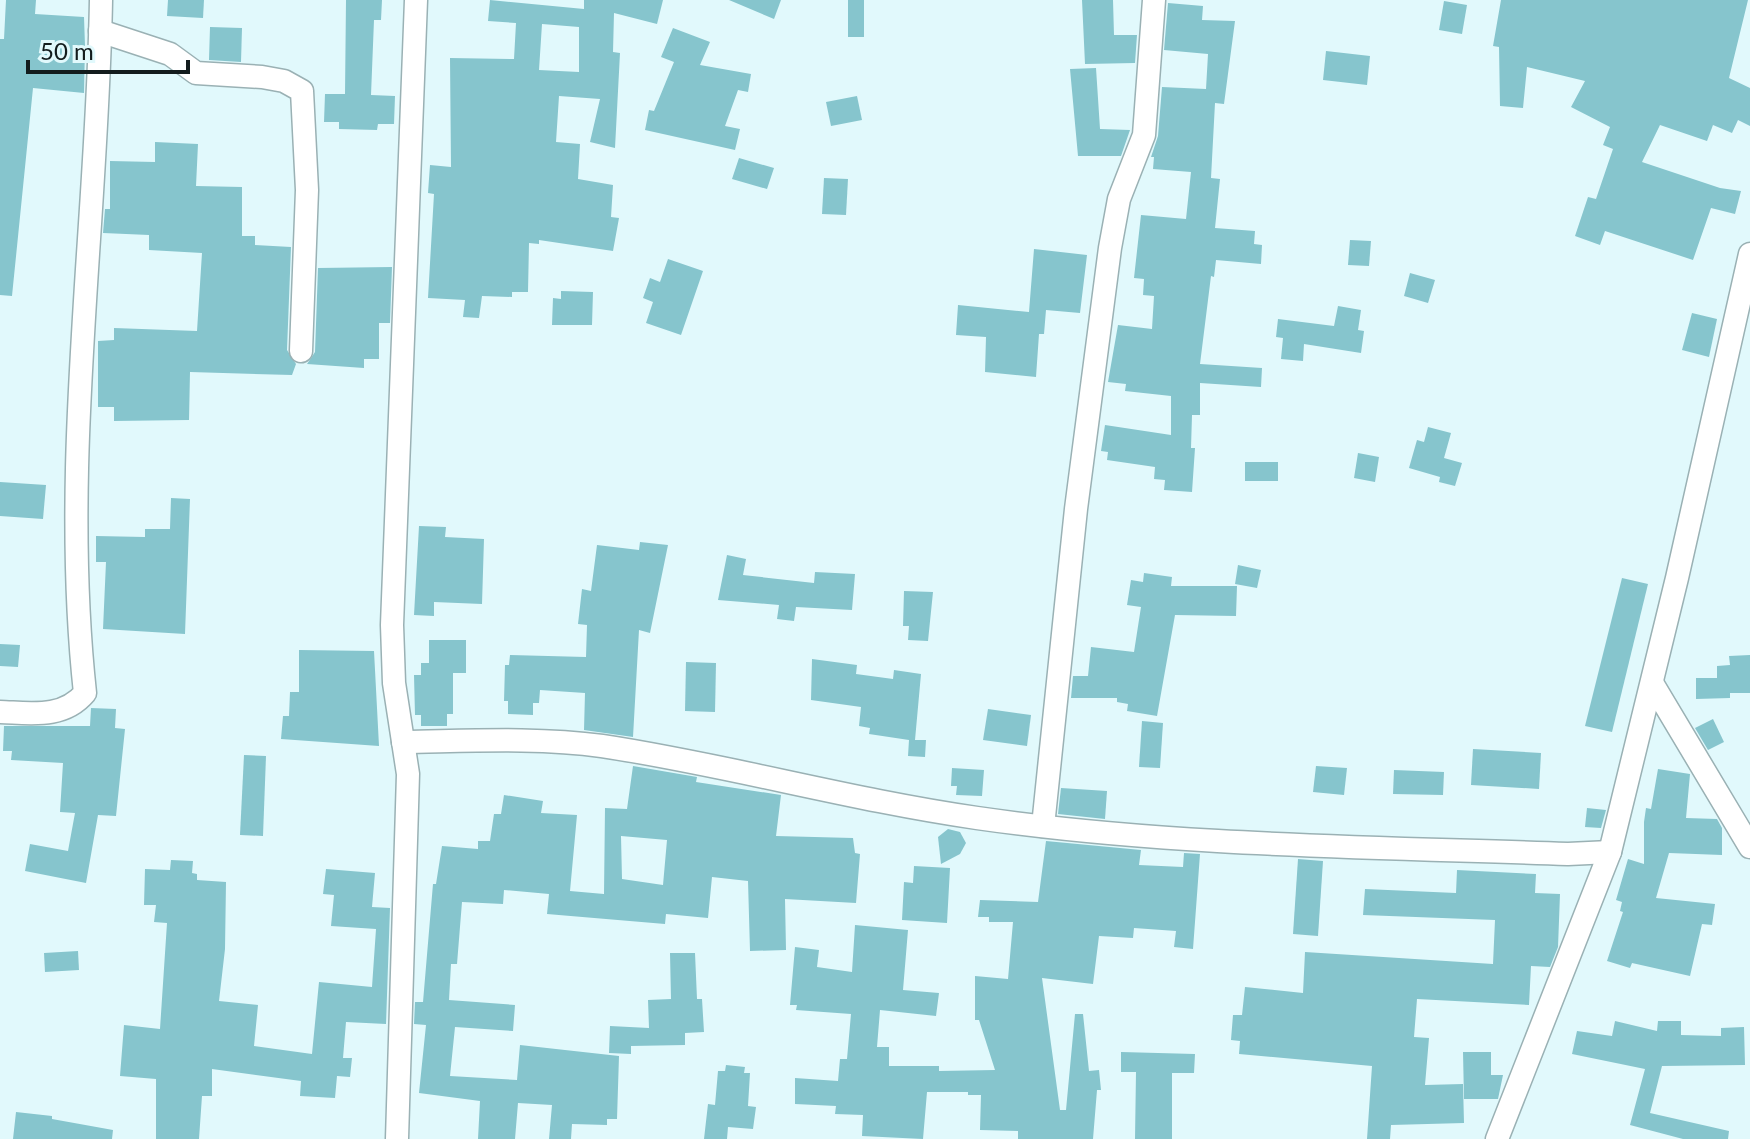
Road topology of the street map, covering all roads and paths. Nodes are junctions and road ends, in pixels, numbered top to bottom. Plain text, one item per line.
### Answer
1 (101, 0) edge
2 (416, 0) edge
3 (1154, 0) edge
4 (100, 31) junction
5 (1750, 254) edge
6 (301, 351) dead end
7 (1652, 683) junction
8 (0, 712) edge
9 (403, 742) junction
10 (1043, 826) junction
11 (1750, 847) edge
12 (1610, 852) junction
13 (397, 1139) edge
14 (1497, 1139) edge

1 - 4 street
2 - 9 street
3 - 10 street
4 - 6 street
4 - 8 street
5 - 7 street
7 - 11 street
7 - 12 street
9 - 10 street
9 - 13 street
10 - 12 street
12 - 14 street

